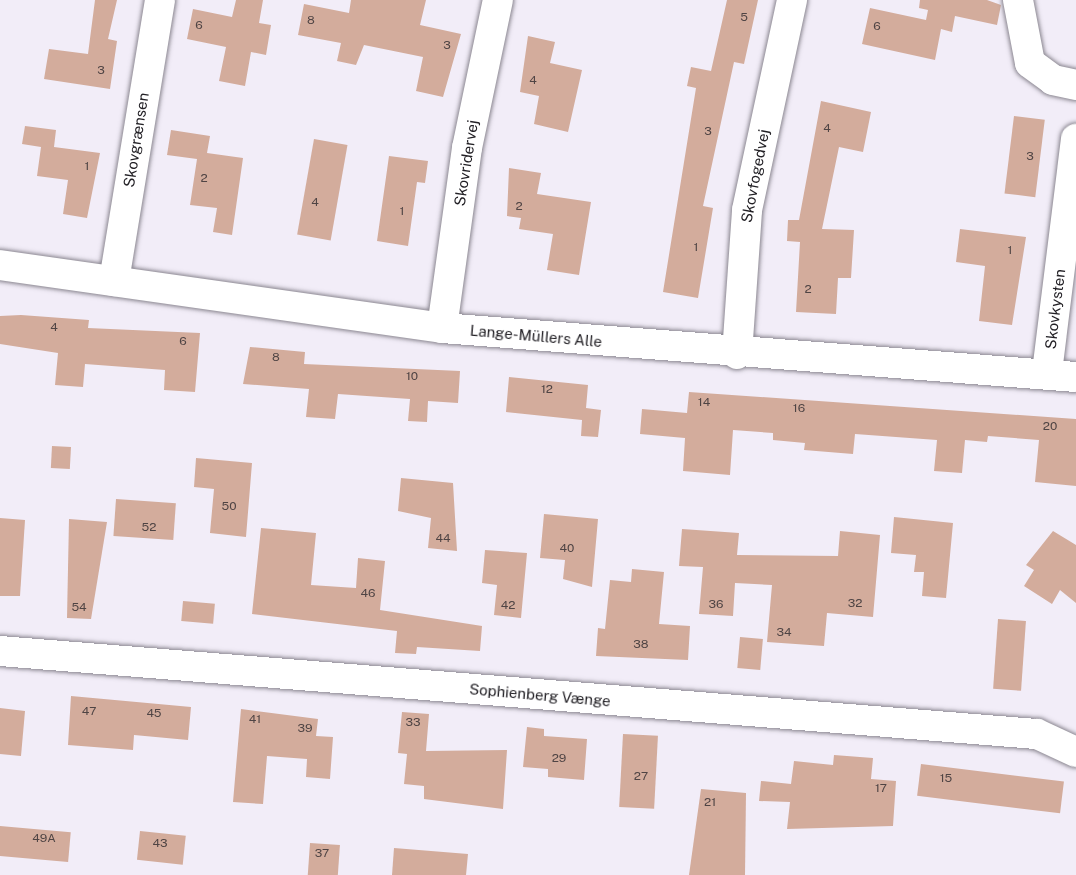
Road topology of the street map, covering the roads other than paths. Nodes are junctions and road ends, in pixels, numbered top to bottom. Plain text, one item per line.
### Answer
1 (160, 0) edge
2 (498, 0) edge
3 (792, 0) edge
4 (1018, 0) edge
5 (1076, 85) edge
6 (1076, 139) edge
7 (0, 265) edge
8 (114, 281) junction
9 (442, 328) junction
10 (737, 354) junction
11 (1047, 372) junction
12 (1076, 377) edge
13 (0, 651) edge
14 (1076, 752) edge

1 - 8 street, Skovgrænsen
2 - 9 street, Skovridervej
3 - 10 street, Skovfogedvej
4 - 5 street
6 - 11 street, Skovkysten
7 - 8 street, Lange-Müllers Alle
8 - 9 street, Lange-Müllers Alle
9 - 10 street, Lange-Müllers Alle
10 - 11 street, Lange-Müllers Alle
11 - 12 street, Lange-Müllers Alle
13 - 14 street, Sophienberg Vænge

